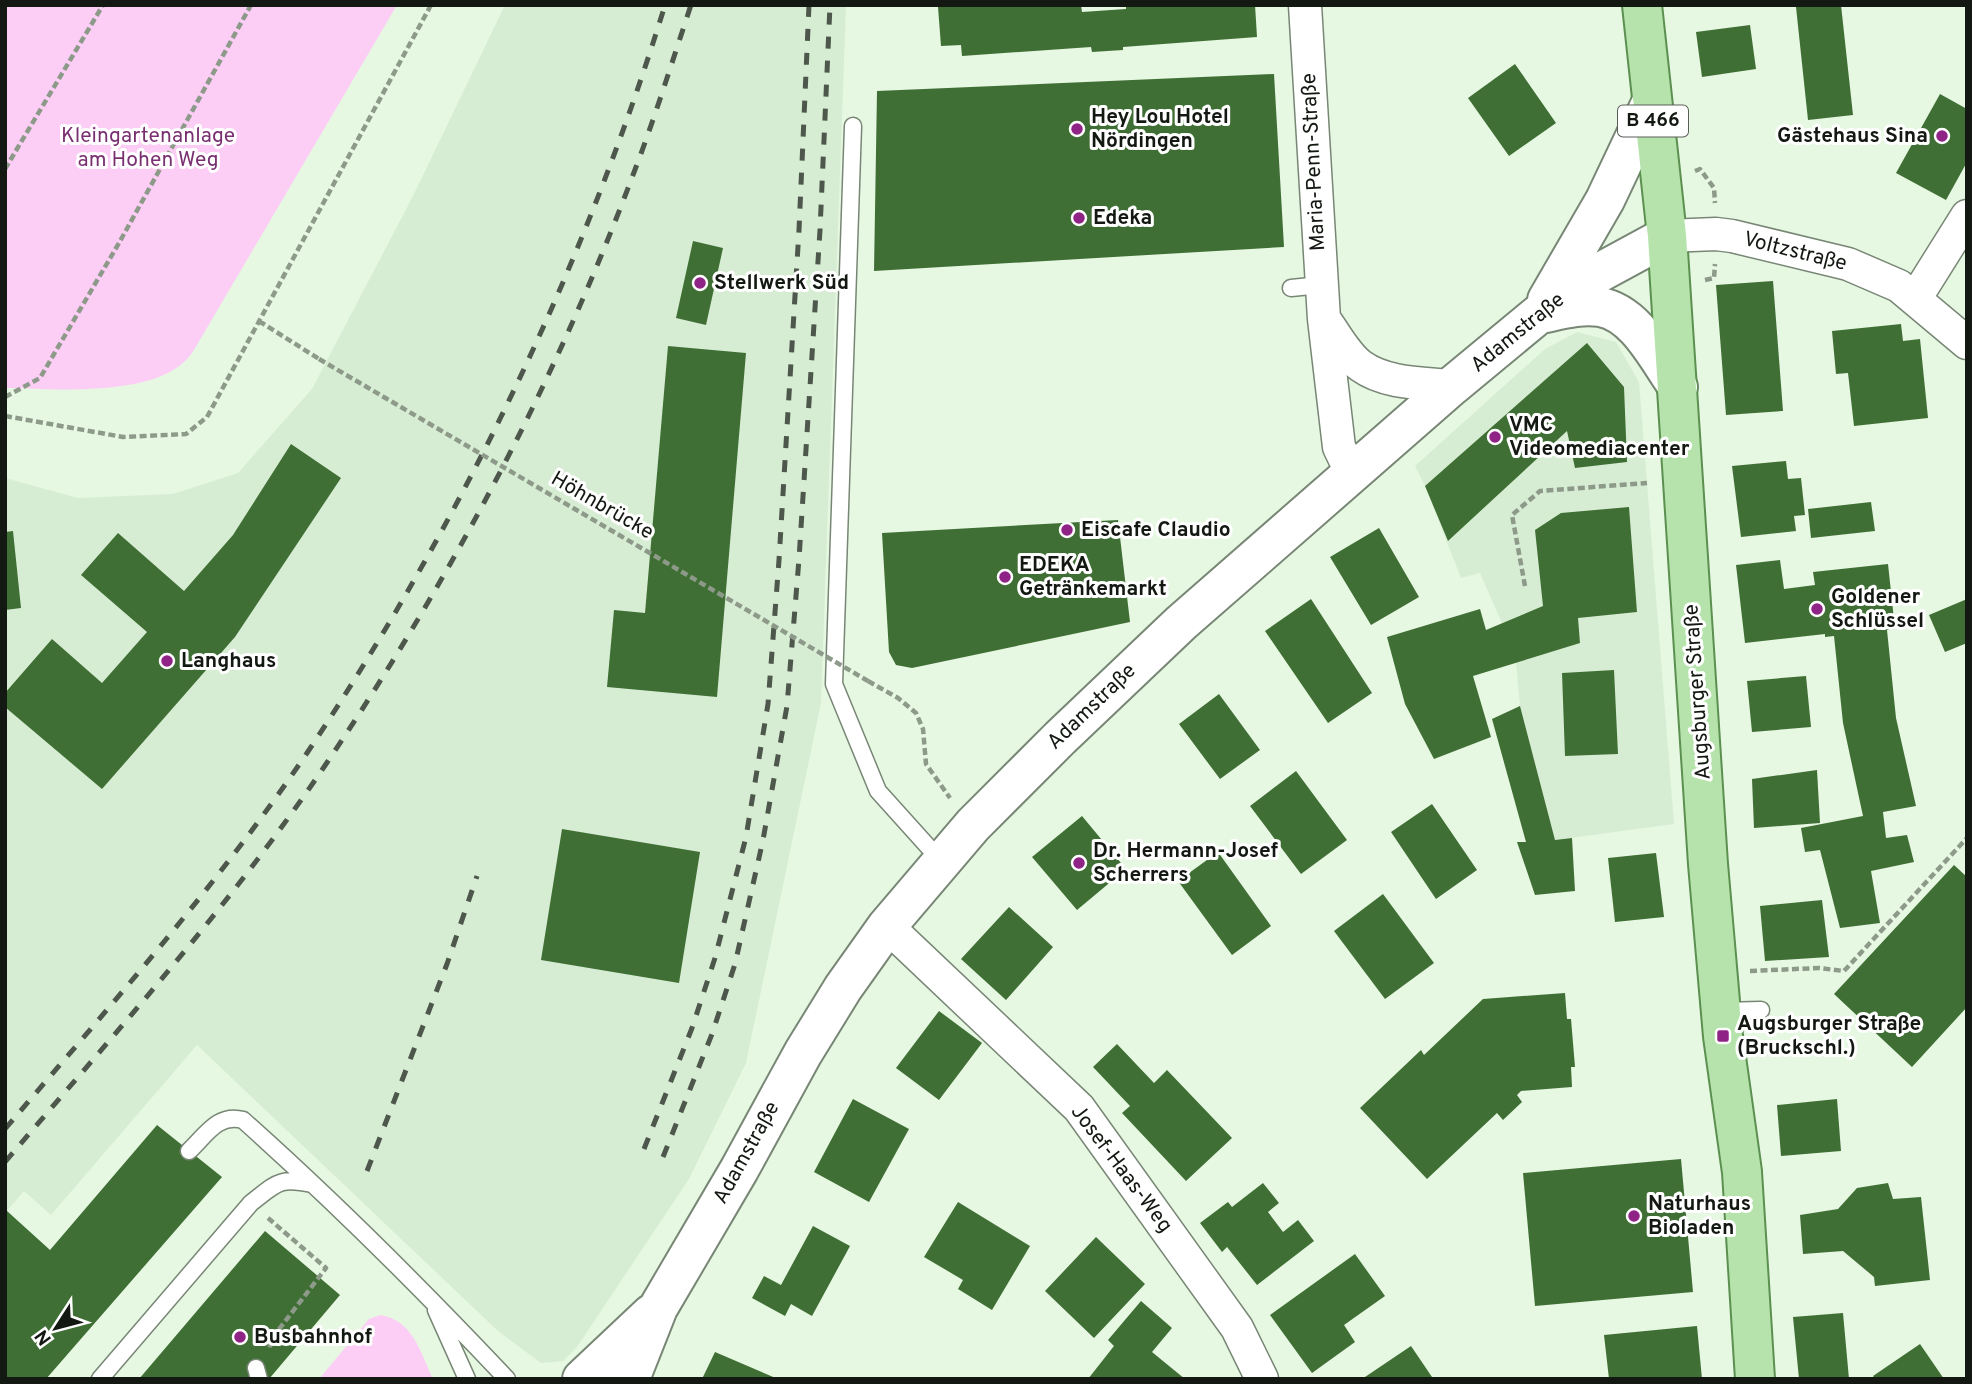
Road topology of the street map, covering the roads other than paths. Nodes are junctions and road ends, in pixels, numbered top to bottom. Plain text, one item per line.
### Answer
1 (1305, 5) edge
2 (1642, 5) edge
3 (1651, 103) junction
4 (853, 127) dead end
5 (1967, 216) edge
6 (1667, 236) junction
7 (1915, 299) junction
8 (1539, 314) junction
9 (1324, 319) junction
10 (1967, 343) edge
11 (1452, 386) junction
12 (1678, 387) junction
13 (1352, 474) junction
14 (941, 861) junction
15 (887, 926) junction
16 (1761, 1010) dead end
17 (1721, 1011) junction
18 (189, 1151) dead end
19 (315, 1184) junction
20 (431, 1298) junction
21 (658, 1308) junction
22 (114, 1372) edge
23 (100, 1379) edge
24 (467, 1379) edge
25 (507, 1379) edge
26 (582, 1379) edge
27 (630, 1379) edge
28 (1262, 1379) edge
29 (1755, 1379) edge

1 - 9 street, Maria-Penn-Straße
2 - 3 main road, Augsburger Straße / B 466
3 - 6 main road, Augsburger Straße / B 466
3 - 8 main road, B 466
4 - 14 lane
5 - 7 street
6 - 7 street, Voltzstraße
6 - 8 main road, Adamstraße / B 466
6 - 12 main road, Augsburger Straße
7 - 10 street, Voltzstraße
8 - 11 main road, Adamstraße / B 466
8 - 12 main road, B 466
9 - 11 street
9 - 13 street, Maria-Penn-Straße
11 - 13 main road, Adamstraße / B 466
12 - 17 main road, Augsburger Straße
13 - 14 main road, Adamstraße / B 466
14 - 15 main road, Adamstraße / B 466
15 - 21 main road, Adamstraße / B 466
15 - 28 street, Josef-Haas-Weg
16 - 17 lane
17 - 29 main road, Augsburger Straße
18 - 19 lane
19 - 20 lane
19 - 22 lane
20 - 24 lane
20 - 25 lane
21 - 26 main road, Adamstraße
21 - 27 main road, Adamstraße / B 466
22 - 23 lane

